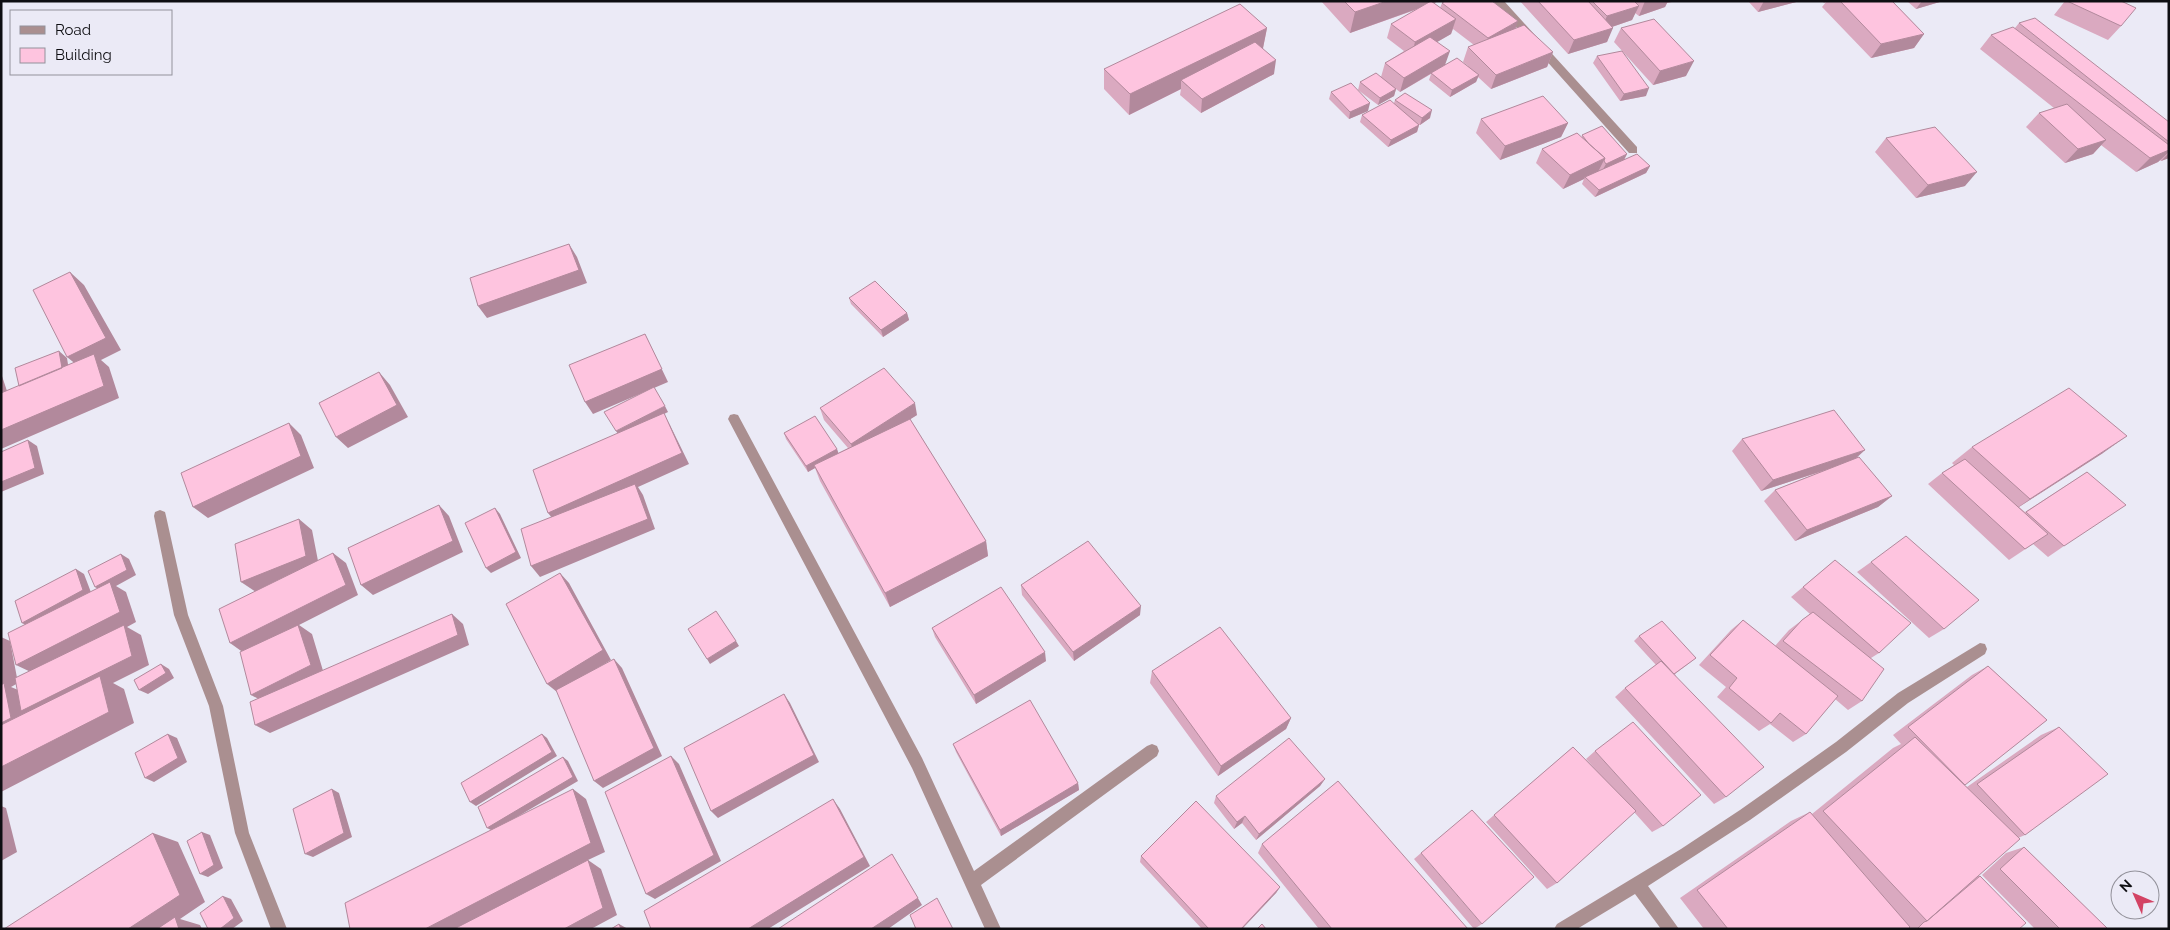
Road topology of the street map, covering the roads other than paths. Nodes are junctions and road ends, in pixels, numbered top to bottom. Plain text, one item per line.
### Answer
1 (1498, 1) edge
2 (1633, 150) dead end
3 (734, 419) dead end
4 (160, 516) dead end
5 (1980, 649) dead end
6 (1152, 751) dead end
7 (972, 882) junction
8 (1636, 883) junction
9 (279, 929) edge
10 (993, 929) edge
11 (1562, 929) edge
12 (1671, 929) edge

1 - 2 street
3 - 7 street
4 - 9 street
5 - 8 street
6 - 7 street
7 - 10 street
8 - 11 street
8 - 12 street

